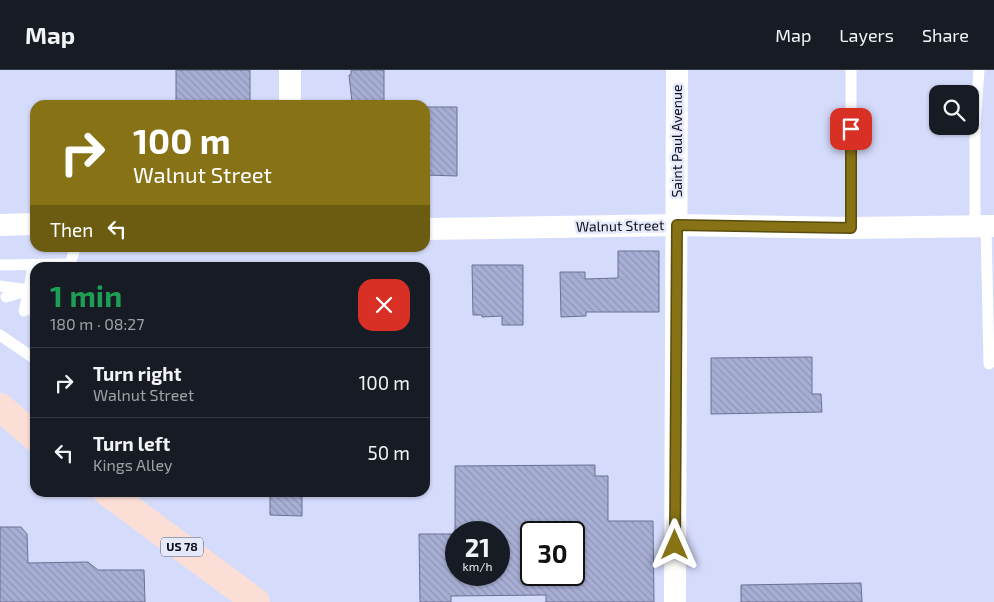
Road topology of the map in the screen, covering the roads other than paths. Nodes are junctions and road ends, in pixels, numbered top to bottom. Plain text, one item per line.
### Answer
1 (290, 70) edge
2 (677, 70) edge
3 (851, 70) edge
4 (979, 70) edge
5 (290, 100) edge
6 (30, 224) edge
7 (0, 225) edge
8 (677, 225) junction
9 (985, 226) edge
10 (851, 228) junction
11 (430, 229) edge
12 (0, 265) edge
13 (30, 265) edge
14 (30, 284) edge
15 (29, 290) junction
16 (3, 292) edge
17 (30, 294) edge
18 (24, 311) dead end
19 (5, 334) edge
20 (30, 354) edge
21 (989, 364) dead end
22 (0, 407) edge
23 (30, 433) edge
24 (114, 497) edge
25 (256, 602) edge
26 (675, 602) edge

1 - 5 street
2 - 8 street, Saint Paul Avenue
3 - 10 lane
4 - 9 lane
6 - 7 street
8 - 10 street, Walnut Street
8 - 11 street, Walnut Street
8 - 26 street, Saint Paul Avenue
9 - 10 street, Walnut Street
9 - 21 lane
12 - 13 lane
14 - 15 lane
15 - 16 lane
15 - 17 lane
15 - 18 lane
19 - 20 lane
22 - 23 main road
24 - 25 main road, US 78

